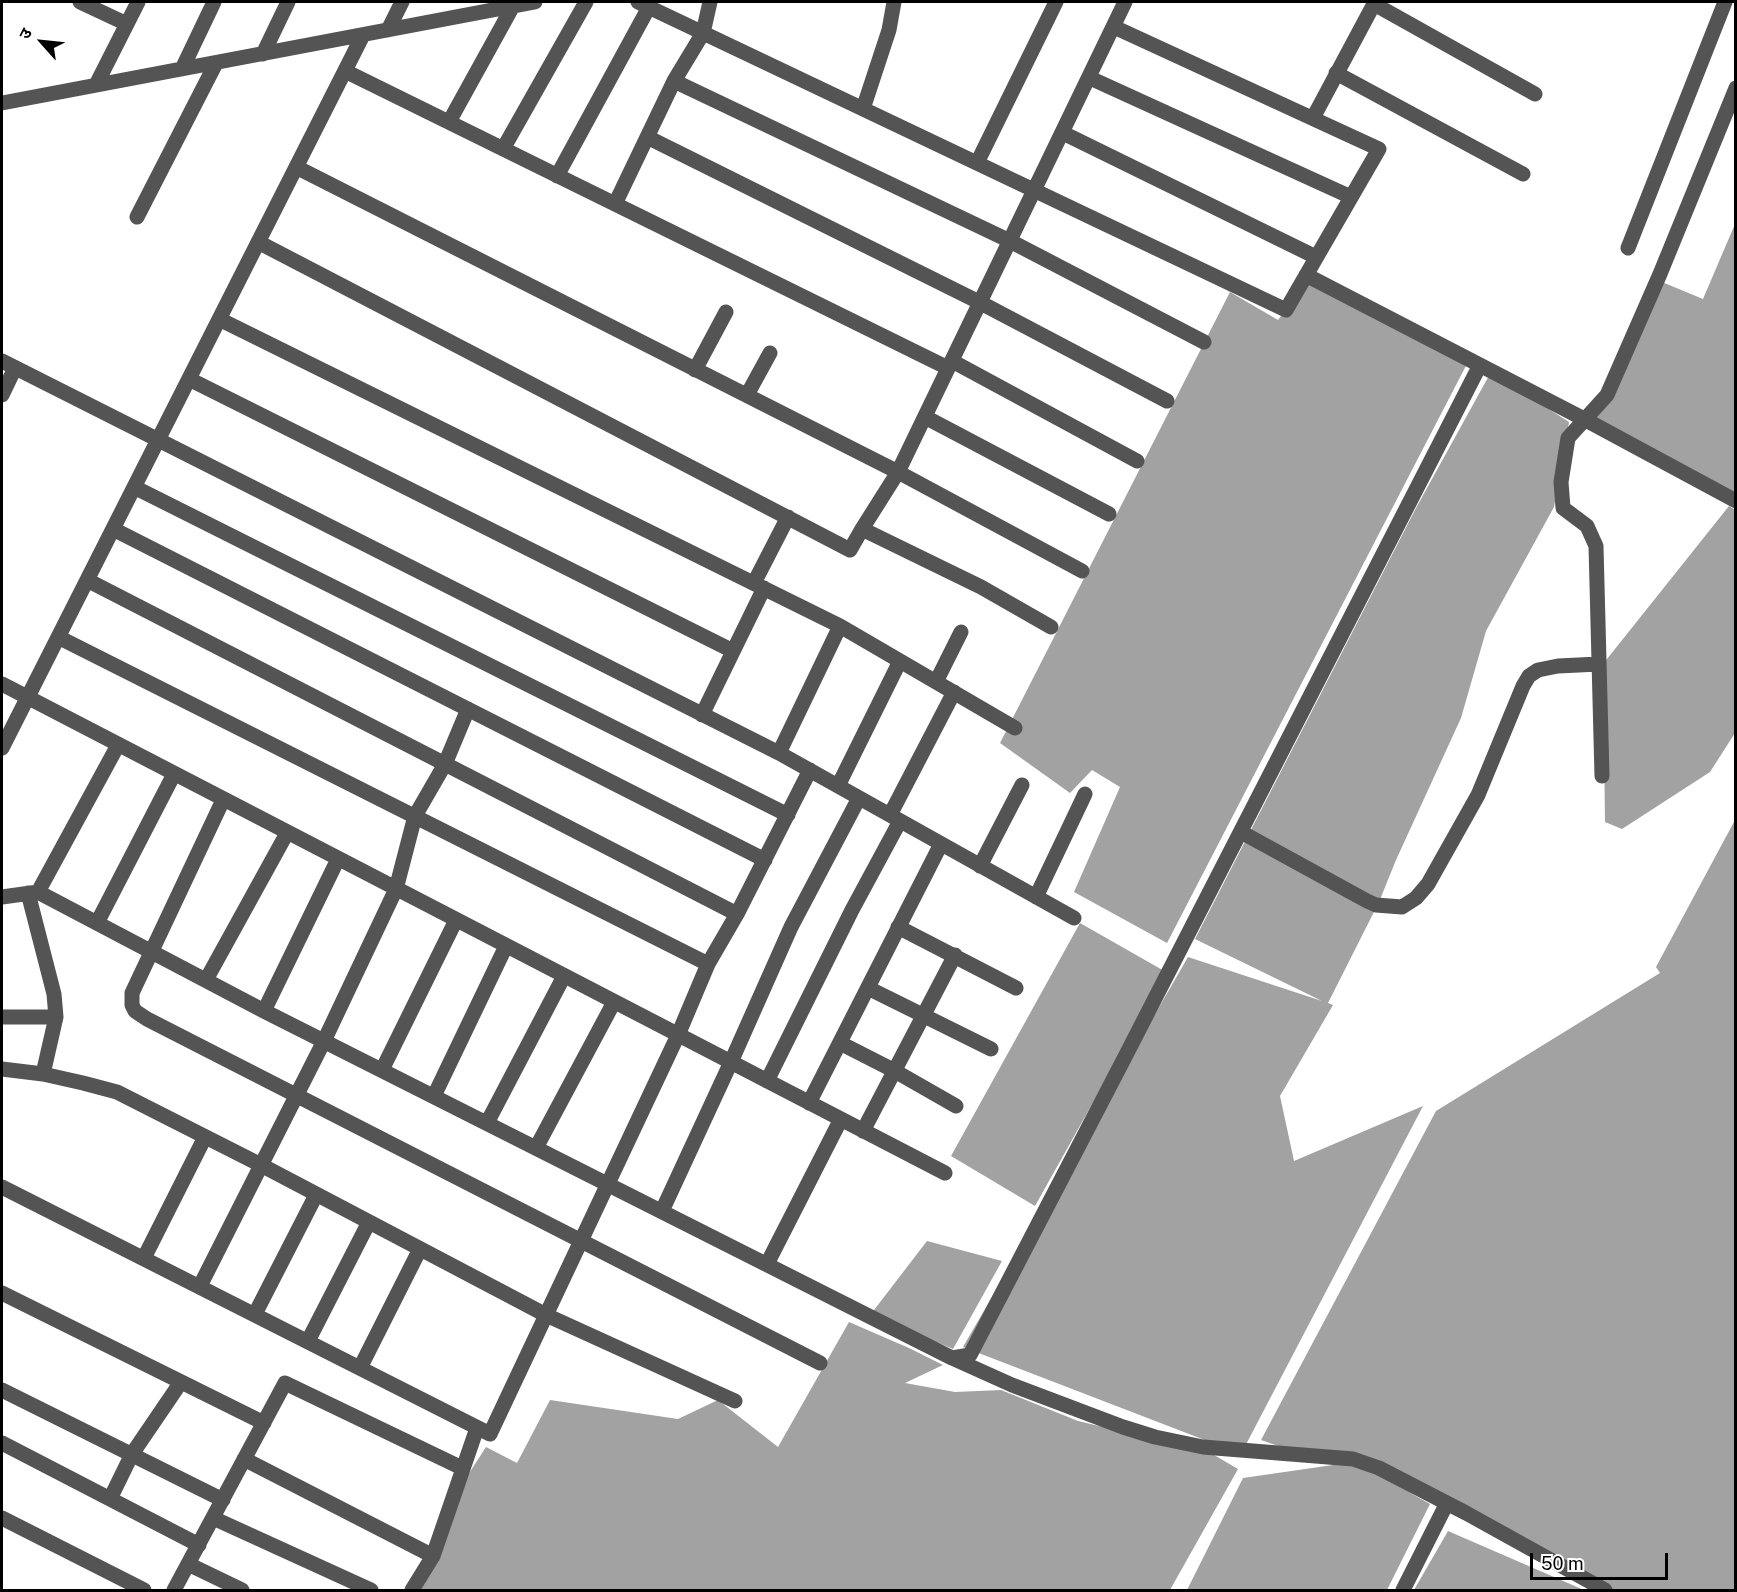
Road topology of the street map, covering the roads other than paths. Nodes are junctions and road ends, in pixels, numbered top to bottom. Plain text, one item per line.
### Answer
1 (80, 2) edge
2 (138, 2) edge
3 (214, 2) edge
4 (288, 2) edge
5 (402, 2) edge
6 (535, 2) edge
7 (586, 2) edge
8 (710, 2) edge
9 (894, 2) edge
10 (1056, 2) edge
11 (1125, 2) edge
12 (1725, 2) edge
13 (1374, 3) edge
14 (643, 4) edge
15 (513, 6) junction
16 (127, 24) junction
17 (1114, 27) junction
18 (388, 30) junction
19 (703, 33) junction
20 (363, 35) junction
21 (263, 54) junction
22 (216, 63) junction
23 (182, 69) junction
24 (345, 71) junction
25 (1336, 73) junction
26 (1090, 78) junction
27 (674, 81) junction
28 (96, 86) junction
29 (1736, 88) edge
30 (1535, 94) dead end
31 (2, 104) edge
32 (863, 109) junction
33 (1313, 118) junction
34 (449, 122) junction
35 (1063, 133) junction
36 (647, 137) junction
37 (503, 149) junction
38 (977, 163) junction
39 (296, 167) junction
40 (1523, 174) dead end
41 (557, 176) junction
42 (1035, 190) junction
43 (1351, 197) junction
44 (615, 204) junction
45 (136, 217) dead end
46 (1010, 241) junction
47 (258, 242) junction
48 (1628, 248) dead end
49 (1316, 257) junction
50 (1306, 275) junction
51 (981, 303) junction
52 (726, 312) dead end
53 (219, 319) junction
54 (1204, 342) dead end
55 (770, 353) dead end
56 (8, 364) edge
57 (950, 364) junction
58 (1480, 364) junction
59 (695, 370) junction
60 (189, 379) junction
61 (2, 394) edge
62 (747, 395) junction
63 (1167, 401) dead end
64 (925, 417) junction
65 (1584, 419) junction
66 (158, 439) junction
67 (1137, 461) dead end
68 (898, 472) junction
69 (134, 486) junction
70 (1736, 501) edge
71 (1109, 514) dead end
72 (788, 517) junction
73 (113, 529) junction
74 (862, 529) junction
75 (1082, 571) dead end
76 (87, 580) junction
77 (759, 586) junction
78 (840, 626) junction
79 (1051, 627) dead end
80 (961, 632) dead end
81 (58, 637) junction
82 (733, 651) junction
83 (900, 661) junction
84 (1599, 664) junction
85 (936, 682) junction
86 (2, 684) edge
87 (954, 692) junction
88 (27, 698) junction
89 (468, 709) junction
90 (702, 715) junction
91 (1015, 728) dead end
92 (118, 745) junction
93 (2, 748) edge
94 (779, 753) junction
95 (445, 764) junction
96 (810, 770) junction
97 (174, 774) junction
98 (1602, 776) dead end
99 (1022, 785) dead end
100 (838, 786) junction
101 (1085, 794) dead end
102 (859, 798) junction
103 (223, 800) junction
104 (788, 815) junction
105 (415, 816) junction
106 (895, 818) junction
107 (1241, 832) junction
108 (287, 833) junction
109 (941, 844) junction
110 (338, 860) junction
111 (765, 860) junction
112 (980, 866) junction
113 (396, 889) junction
114 (33, 892) junction
115 (2, 897) edge
116 (1036, 897) junction
117 (737, 914) junction
118 (1074, 918) dead end
119 (456, 920) junction
120 (97, 923) junction
121 (898, 927) junction
122 (506, 946) junction
123 (151, 951) junction
124 (955, 955) junction
125 (708, 964) junction
126 (564, 976) junction
127 (206, 980) junction
128 (868, 988) junction
129 (1016, 988) dead end
130 (614, 1002) junction
131 (264, 1011) junction
132 (923, 1015) junction
133 (2, 1017) edge
134 (56, 1017) junction
135 (678, 1035) junction
136 (324, 1041) junction
137 (840, 1043) junction
138 (991, 1049) dead end
139 (731, 1062) junction
140 (2, 1069) edge
141 (382, 1070) junction
142 (893, 1070) junction
143 (43, 1074) junction
144 (768, 1081) junction
145 (297, 1094) junction
146 (434, 1096) junction
147 (809, 1103) junction
148 (956, 1107) dead end
149 (841, 1119) junction
150 (487, 1123) junction
151 (863, 1131) junction
152 (205, 1137) junction
153 (536, 1148) junction
154 (261, 1165) junction
155 (945, 1173) dead end
156 (608, 1184) junction
157 (2, 1187) edge
158 (316, 1195) junction
159 (662, 1211) junction
160 (369, 1222) junction
161 (581, 1241) junction
162 (420, 1249) junction
163 (144, 1258) junction
164 (767, 1264) junction
165 (200, 1286) junction
166 (2, 1293) edge
167 (255, 1314) junction
168 (546, 1315) junction
169 (308, 1341) junction
170 (952, 1358) junction
171 (820, 1363) dead end
172 (360, 1368) junction
173 (181, 1382) junction
174 (2, 1390) edge
175 (735, 1401) dead end
176 (264, 1423) junction
177 (477, 1428) junction
178 (2, 1443) edge
179 (132, 1455) junction
180 (244, 1459) junction
181 (462, 1468) junction
182 (110, 1499) junction
183 (223, 1500) junction
184 (1447, 1503) junction
185 (2, 1518) edge
186 (213, 1518) junction
187 (199, 1545) junction
188 (433, 1556) junction
189 (188, 1564) junction
190 (144, 1590) edge
191 (174, 1590) edge
192 (242, 1590) edge
193 (371, 1590) edge
194 (412, 1590) edge
195 (1403, 1590) edge
196 (1605, 1590) edge

1 - 16 street
2 - 16 street
3 - 23 street
4 - 21 street
5 - 18 street
6 - 15 street
7 - 37 street
8 - 19 street
9 - 32 street
10 - 38 street
11 - 17 street
12 - 48 street
13 - 25 street
13 - 30 street
14 - 19 street
14 - 41 street
15 - 18 street
15 - 34 street
16 - 28 street
17 - 26 street
17 - 33 street
18 - 20 street
19 - 27 street
19 - 32 street
20 - 21 street
20 - 24 street
21 - 22 street
22 - 23 street
22 - 45 street
23 - 28 street
24 - 34 street
24 - 39 street
25 - 33 street
25 - 40 street
26 - 35 street
26 - 43 street
27 - 36 street
27 - 46 street
28 - 31 street
29 - 65 street
32 - 38 street
33 - 43 street
34 - 37 street
35 - 42 street
35 - 49 street
36 - 44 street
36 - 51 street
37 - 41 street
38 - 42 street
39 - 47 street
39 - 59 street
41 - 44 street
42 - 46 street
42 - 50 street
43 - 49 street
44 - 57 street
46 - 51 street
46 - 54 street
47 - 53 street
47 - 72 street
49 - 50 street
50 - 58 street
51 - 57 street
51 - 63 street
52 - 59 street
53 - 60 street
53 - 77 street
55 - 62 street
56 - 61 street
56 - 66 street
57 - 64 street
57 - 67 street
58 - 65 street
58 - 107 street
59 - 62 street
60 - 66 street
60 - 82 street
62 - 68 street
64 - 68 street
64 - 71 street
65 - 70 street
65 - 84 street
66 - 69 street
66 - 90 street
68 - 74 street
68 - 75 street
69 - 73 street
69 - 104 street
72 - 74 street
72 - 77 street
73 - 76 street
73 - 89 street
74 - 79 street
76 - 81 street
76 - 95 street
77 - 78 street
77 - 82 street
78 - 83 street
78 - 94 street
80 - 85 street
81 - 88 street
81 - 105 street
82 - 90 street
83 - 85 street
83 - 100 street
84 - 98 street
84 - 107 street
85 - 87 street
86 - 88 street
87 - 91 street
87 - 106 street
88 - 92 street
88 - 93 street
89 - 95 street
89 - 111 street
90 - 94 street
92 - 97 street
92 - 114 street
94 - 96 street
95 - 105 street
95 - 117 street
96 - 100 street
96 - 104 street
97 - 103 street
97 - 120 street
99 - 112 street
100 - 102 street
101 - 116 street
102 - 106 street
102 - 139 street
103 - 108 street
103 - 123 street
104 - 111 street
105 - 113 street
105 - 125 street
106 - 109 street
106 - 144 street
107 - 170 street
108 - 110 street
108 - 127 street
109 - 112 street
109 - 121 street
110 - 113 street
110 - 131 street
111 - 117 street
112 - 116 street
113 - 119 street
113 - 136 street
114 - 115 street
114 - 120 street
114 - 134 street
116 - 118 street
117 - 125 street
119 - 122 street
119 - 141 street
120 - 123 street
121 - 124 street
121 - 128 street
122 - 126 street
122 - 146 street
123 - 127 street
123 - 145 street
124 - 129 street
124 - 132 street
125 - 135 street
126 - 130 street
126 - 150 street
127 - 131 street
128 - 132 street
128 - 137 street
130 - 135 street
130 - 153 street
131 - 136 street
132 - 138 street
132 - 142 street
133 - 134 street
134 - 143 street
135 - 139 street
135 - 156 street
136 - 141 street
136 - 145 street
137 - 142 street
137 - 147 street
139 - 144 street
139 - 159 street
140 - 143 street
141 - 146 street
142 - 148 street
142 - 151 street
143 - 152 street
144 - 147 street
145 - 154 street
145 - 161 street
146 - 150 street
147 - 149 street
149 - 151 street
149 - 164 street
150 - 153 street
151 - 155 street
152 - 154 street
152 - 163 street
153 - 156 street
154 - 158 street
154 - 165 street
156 - 159 street
156 - 161 street
157 - 163 street
158 - 160 street
158 - 167 street
159 - 164 street
160 - 162 street
160 - 169 street
161 - 168 street
161 - 171 street
162 - 168 street
162 - 172 street
163 - 165 street
164 - 170 street
165 - 167 street
166 - 173 street
167 - 169 street
168 - 175 street
168 - 177 street
169 - 172 street
170 - 184 street
172 - 177 street
173 - 176 street
173 - 179 street
174 - 179 street
176 - 180 street
176 - 181 street
177 - 181 street
178 - 182 street
179 - 182 street
179 - 183 street
180 - 183 street
180 - 188 street
181 - 188 street
182 - 187 street
183 - 186 street
184 - 195 street
184 - 196 street
185 - 190 street
186 - 187 street
186 - 193 street
187 - 189 street
188 - 194 street
189 - 191 street
189 - 192 street

